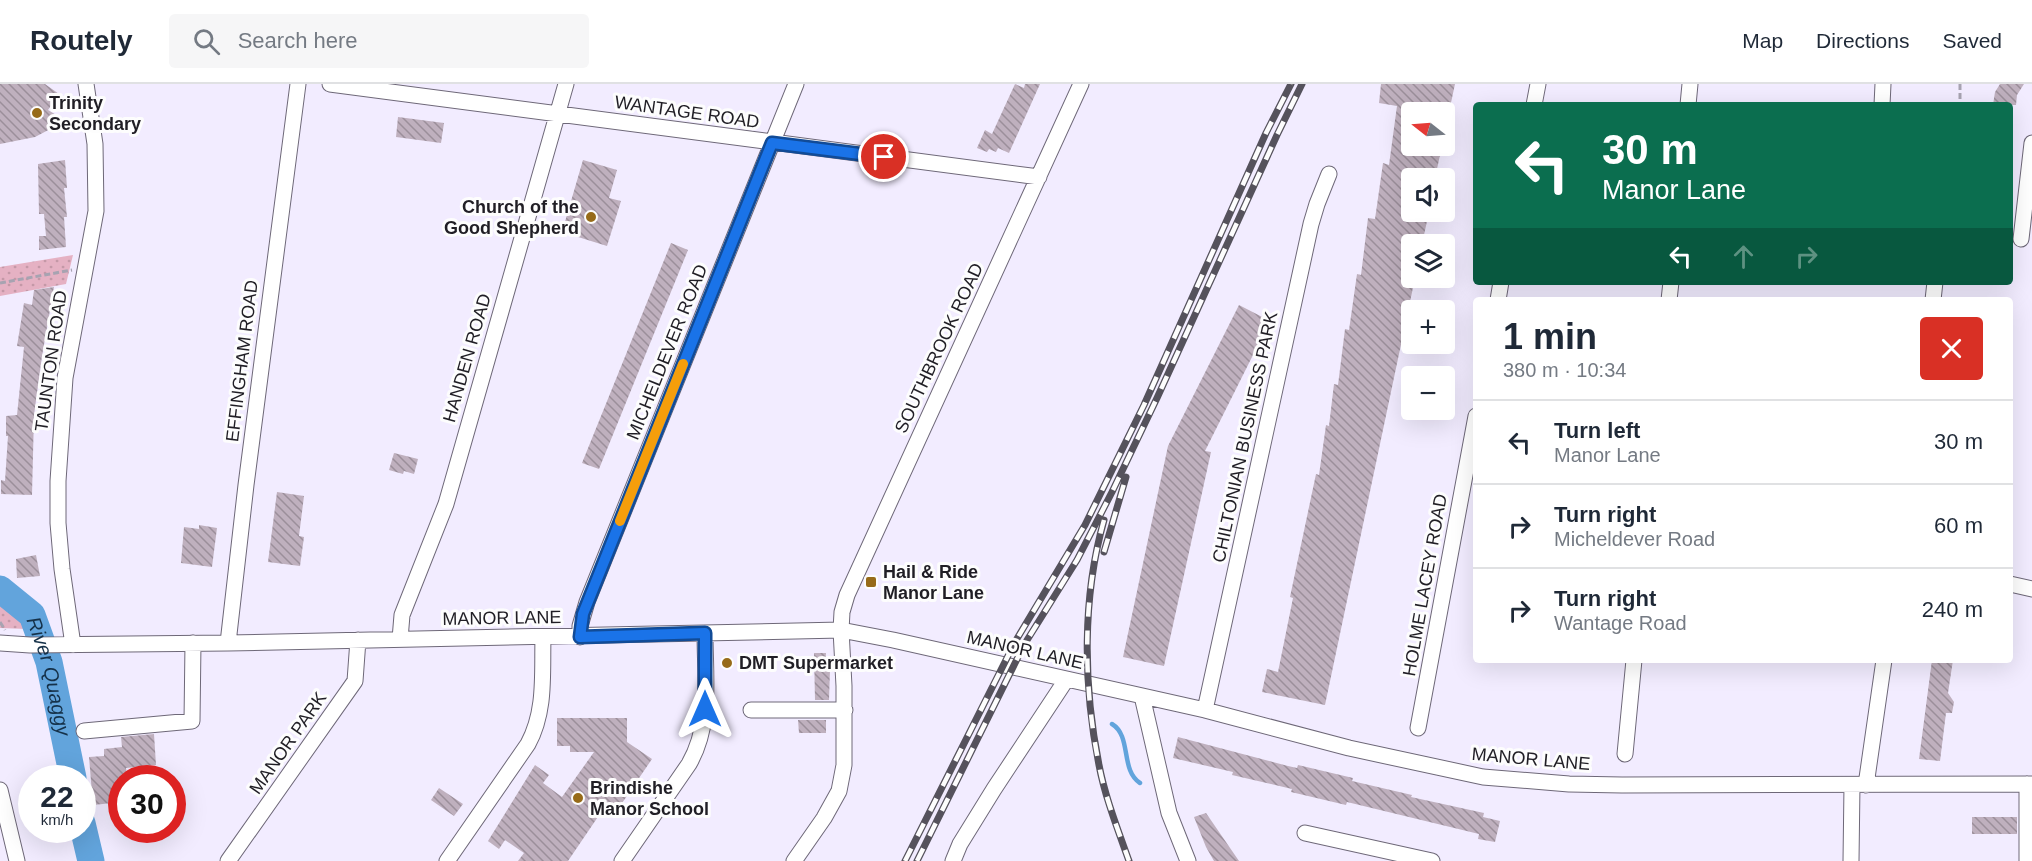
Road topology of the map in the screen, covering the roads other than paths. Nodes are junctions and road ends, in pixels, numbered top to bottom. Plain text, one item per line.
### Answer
1 (86, 84) edge
2 (298, 84) edge
3 (330, 84) edge
4 (566, 84) edge
5 (796, 84) edge
6 (1081, 84) edge
7 (1538, 84) edge
8 (1690, 84) edge
9 (1883, 84) edge
10 (1535, 102) edge
11 (1688, 102) edge
12 (1882, 102) edge
13 (557, 114) junction
14 (772, 143) junction
15 (2032, 143) edge
16 (1329, 174) dead end
17 (1039, 177) junction
18 (2029, 206) edge
19 (2021, 240) edge
20 (1473, 432) edge
21 (2013, 585) edge
22 (2032, 589) edge
23 (841, 630) junction
24 (705, 633) junction
25 (580, 637) junction
26 (543, 638) junction
27 (400, 639) junction
28 (358, 640) junction
29 (0, 643) edge
30 (193, 643) junction
31 (228, 643) junction
32 (73, 645) junction
33 (1634, 663) edge
34 (1883, 663) edge
35 (1066, 680) junction
36 (1142, 696) junction
37 (751, 710) dead end
38 (844, 710) junction
39 (1205, 710) junction
40 (1418, 728) dead end
41 (84, 731) dead end
42 (1625, 754) dead end
43 (2030, 784) edge
44 (1859, 785) junction
45 (0, 790) edge
46 (1305, 833) dead end
47 (17, 861) edge
48 (228, 861) edge
49 (447, 861) edge
50 (622, 861) edge
51 (794, 861) edge
52 (953, 861) edge
53 (1188, 861) edge
54 (1432, 861) edge
55 (1851, 861) edge
56 (2026, 861) edge

1 - 32 street, TAUNTON ROAD
2 - 31 street, EFFINGHAM ROAD
3 - 13 street, WANTAGE ROAD
4 - 13 street, HANDEN ROAD
5 - 14 street, MICHELDEVER ROAD
6 - 17 street, SOUTHBROOK ROAD
7 - 10 street
8 - 11 street
9 - 12 street
13 - 14 street, WANTAGE ROAD
13 - 27 street, HANDEN ROAD
14 - 17 street, WANTAGE ROAD
14 - 25 street, MICHELDEVER ROAD
15 - 18 street
16 - 39 street, CHILTONIAN BUSINESS PARK
17 - 23 street, SOUTHBROOK ROAD
18 - 19 street
20 - 40 street, HOLME LACEY ROAD
21 - 22 street
23 - 24 street, MANOR LANE
23 - 35 street, MANOR LANE
23 - 38 street, SOUTHBROOK ROAD
24 - 25 street, MANOR LANE
24 - 50 street
25 - 26 street, MANOR LANE
26 - 27 street, MANOR LANE
26 - 49 street
27 - 28 street, MANOR LANE
28 - 31 street, MANOR LANE
28 - 48 street, MANOR PARK
29 - 32 street, MANOR LANE
30 - 31 street, MANOR LANE
30 - 32 street, MANOR LANE
30 - 41 street
33 - 42 street
34 - 44 street
35 - 36 street, MANOR LANE
35 - 52 street
36 - 39 street, MANOR LANE
36 - 53 street
37 - 38 street
38 - 51 street, SOUTHBROOK ROAD
39 - 44 street, MANOR LANE
43 - 44 street, MANOR LANE
43 - 56 street
44 - 55 street
45 - 47 street
46 - 54 street

